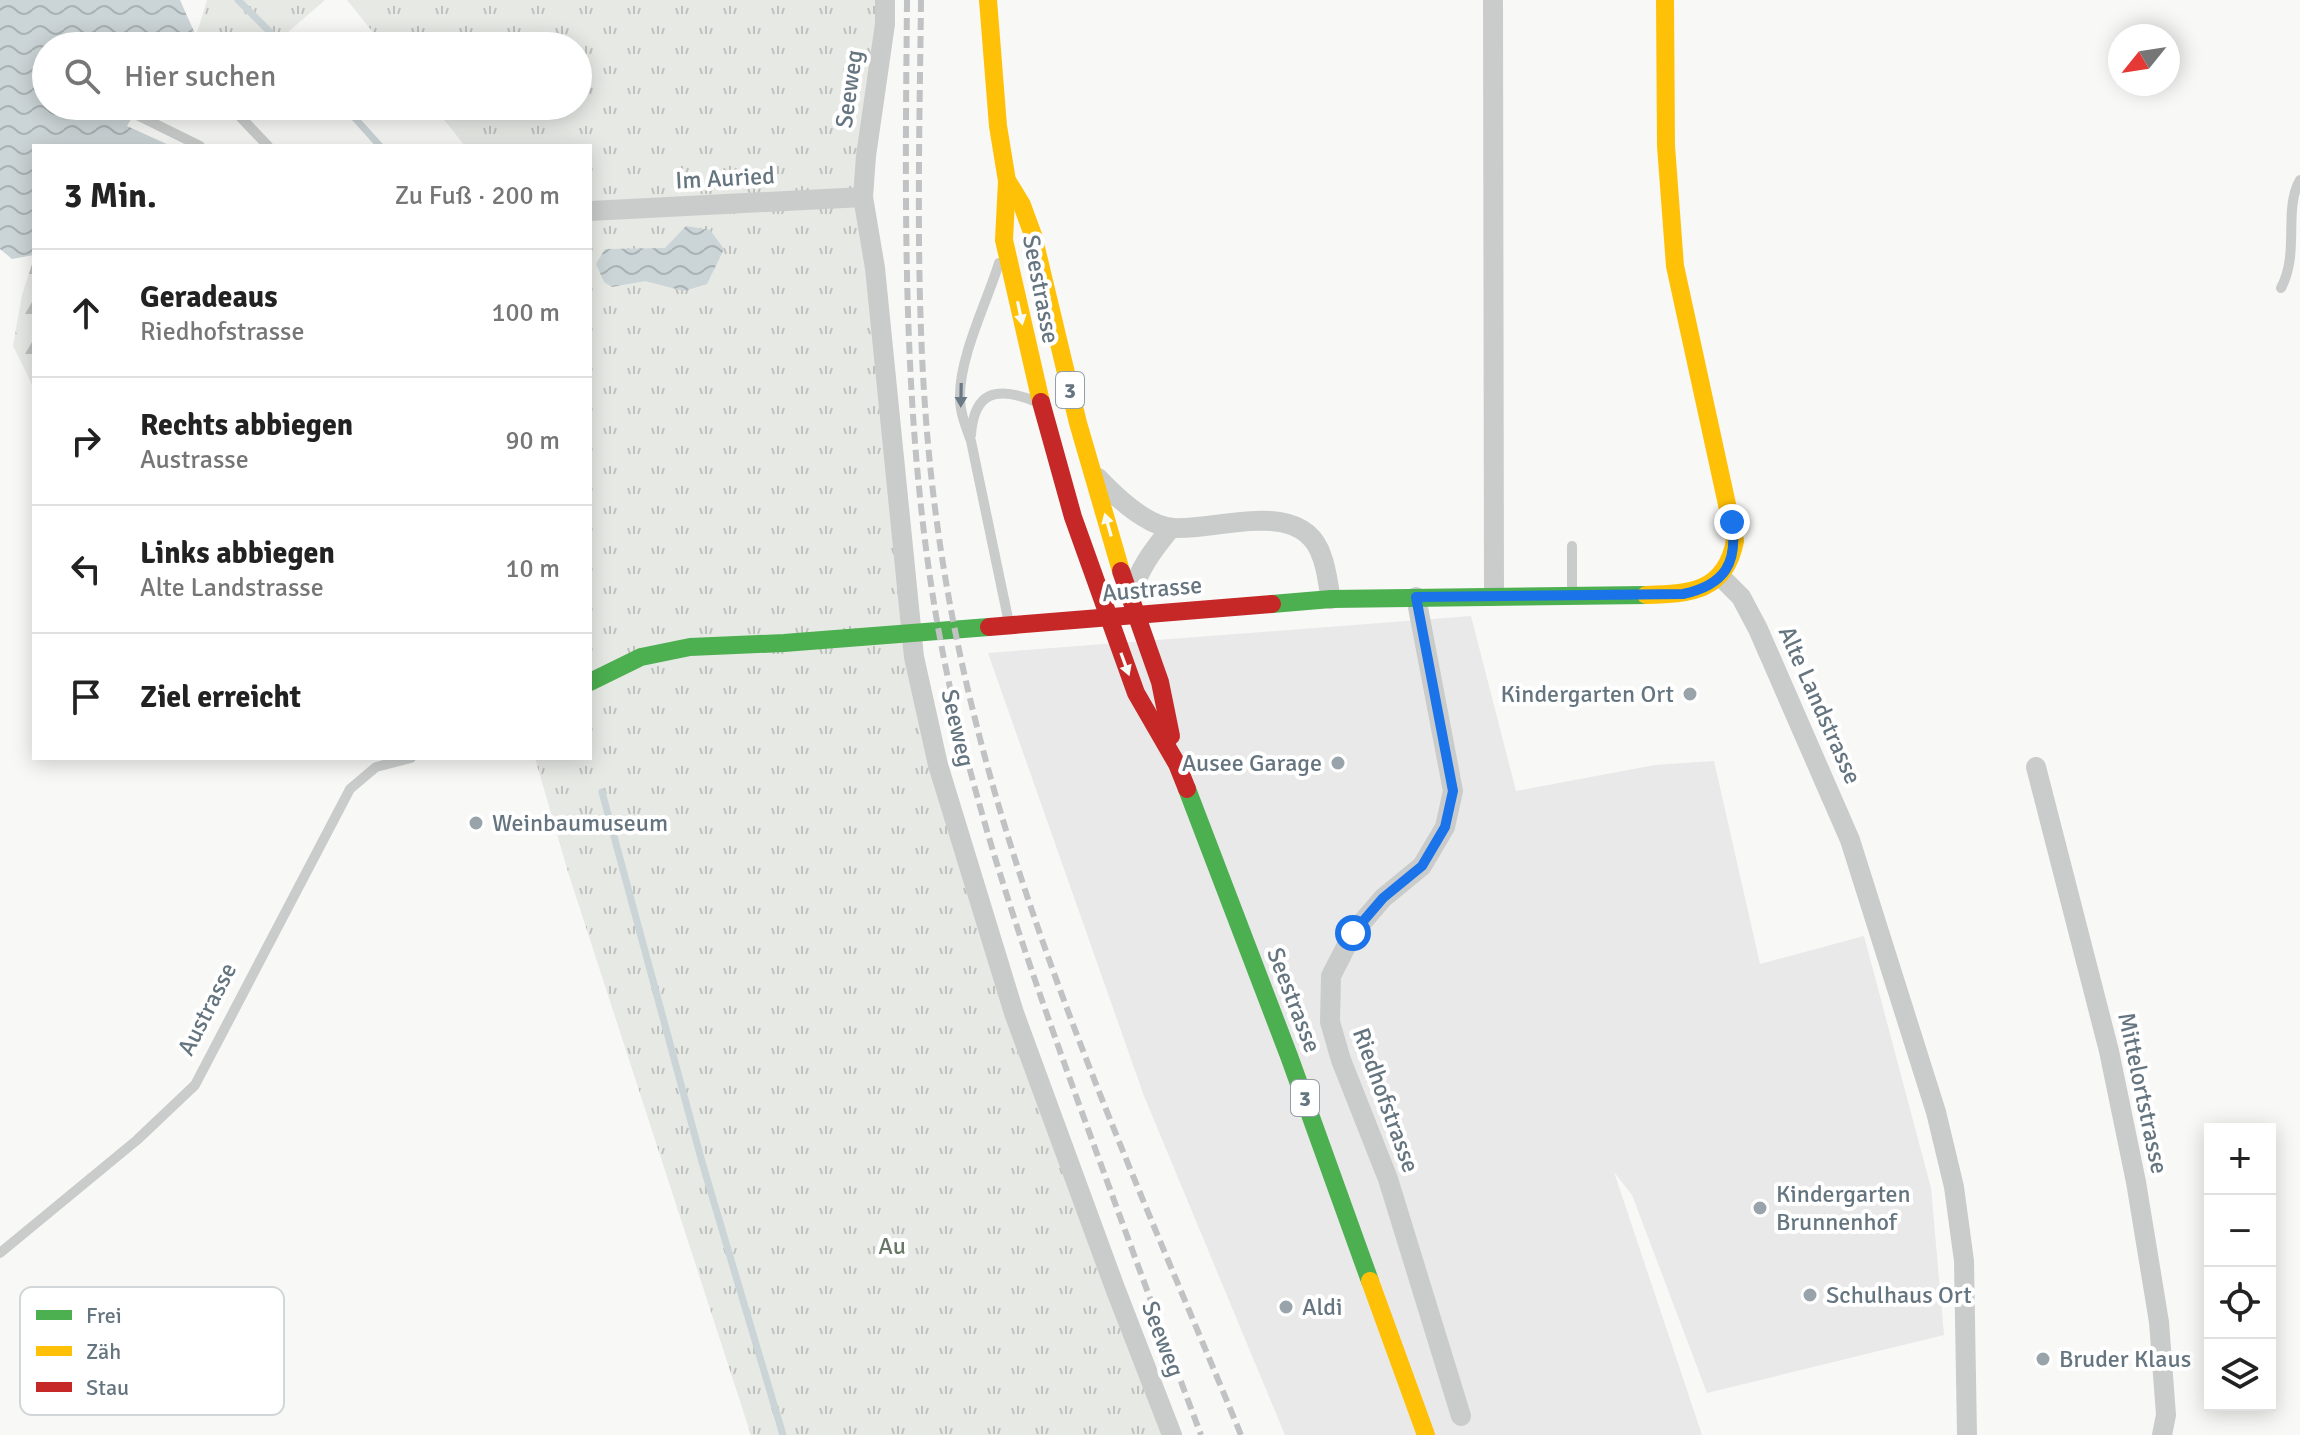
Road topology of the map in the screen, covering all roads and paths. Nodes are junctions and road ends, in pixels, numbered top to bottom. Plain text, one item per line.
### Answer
1 (885, 0) edge
2 (988, 0) edge
3 (1493, 0) edge
4 (1665, 0) edge
5 (147, 120) edge
6 (243, 120) edge
7 (196, 144) edge
8 (266, 144) edge
9 (2300, 180) edge
10 (1007, 181) junction
11 (863, 197) junction
12 (592, 211) edge
13 (1004, 240) junction
14 (2281, 288) dead end
15 (1041, 404) junction
16 (971, 441) junction
17 (1093, 473) junction
18 (1171, 528) junction
19 (1572, 546) dead end
20 (1721, 577) junction
21 (1572, 595) junction
22 (1494, 596) junction
23 (1416, 597) junction
24 (1331, 599) junction
25 (1130, 600) junction
26 (1010, 625) junction
27 (592, 681) edge
28 (403, 760) edge
29 (1177, 764) junction
30 (2036, 767) dead end
31 (0, 1253) edge
32 (1461, 1416) dead end
33 (1172, 1435) edge
34 (1426, 1435) edge
35 (1967, 1435) edge
36 (2162, 1435) edge

1 - 11 street, Seeweg
2 - 10 main road, Seestrasse / 3
3 - 22 street
4 - 20 main road
5 - 7 lane
6 - 8 lane
9 - 14 lane
10 - 13 main road, Seestrasse / 3
10 - 17 main road, Seestrasse / 3
11 - 12 street, Im Auried
11 - 33 street, Seeweg
13 -> 15 main road, Seestrasse / 3
13 -> 16 lane
15 - 16 lane
15 -> 29 main road, Seestrasse / 3
16 - 26 lane
17 - 18 street
25 -> 17 main road, Seestrasse / 3
18 - 24 street
18 - 25 street
19 - 21 lane
20 - 21 main road, Austrasse
20 - 35 street, Alte Landstrasse
21 - 22 main road, Austrasse
22 - 23 main road, Austrasse
23 - 24 main road, Austrasse
23 - 32 street, Riedhofstrasse
24 - 26 main road, Austrasse
25 - 29 main road, Seestrasse / 3
26 - 27 main road, Austrasse
28 - 31 lane, Austrasse
29 - 34 main road, Seestrasse / 3
30 - 36 street, Mittelortstrasse

